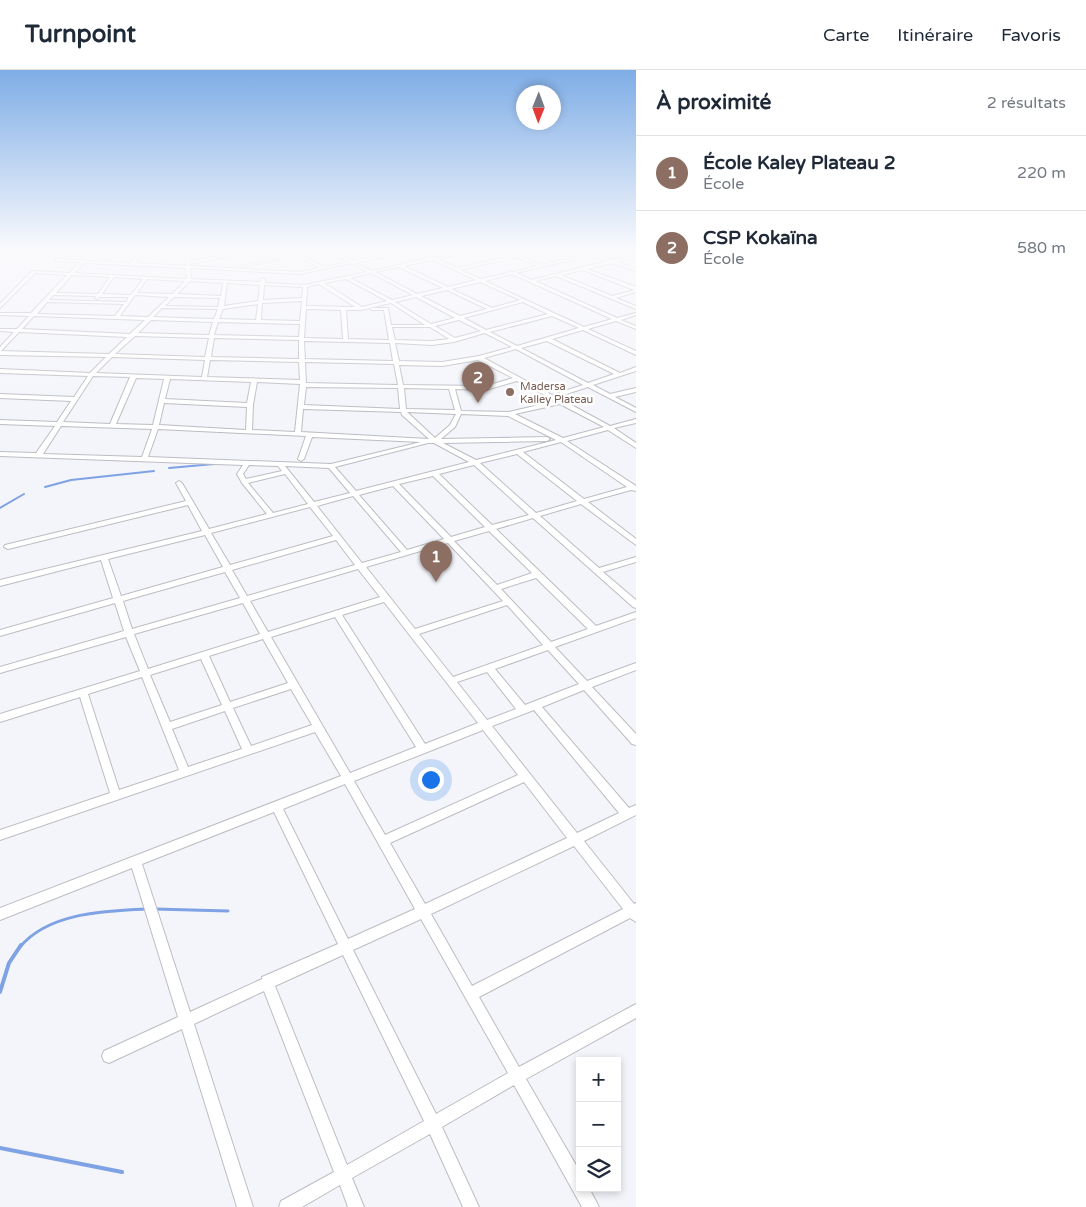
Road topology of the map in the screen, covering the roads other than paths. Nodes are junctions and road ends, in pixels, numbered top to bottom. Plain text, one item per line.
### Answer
1 (43, 304) edge
2 (127, 304) edge
3 (165, 304) edge
4 (245, 304) edge
5 (262, 304) edge
6 (352, 304) edge
7 (379, 304) edge
8 (395, 304) edge
9 (433, 304) edge
10 (480, 304) edge
11 (508, 304) edge
12 (531, 304) edge
13 (580, 304) edge
14 (162, 307) junction
15 (221, 307) junction
16 (303, 307) joint
17 (343, 308) junction
18 (360, 309) junction
19 (490, 309) junction
20 (0, 314) edge
21 (552, 314) junction
22 (636, 314) edge
23 (33, 315) junction
24 (117, 317) junction
25 (150, 318) junction
26 (459, 318) junction
27 (215, 320) junction
28 (616, 320) junction
29 (258, 321) junction
30 (302, 322) junction
31 (389, 326) junction
32 (429, 326) junction
33 (636, 328) edge
34 (584, 329) junction
35 (0, 330) edge
36 (18, 331) junction
37 (486, 332) junction
38 (133, 335) junction
39 (212, 336) junction
40 (301, 339) junction
41 (548, 339) junction
42 (454, 340) junction
43 (346, 341) junction
44 (392, 342) junction
45 (517, 348) junction
46 (0, 352) edge
47 (636, 353) edge
48 (112, 356) junction
49 (207, 358) junction
50 (479, 358) junction
51 (302, 361) junction
52 (396, 363) junction
53 (636, 369) edge
54 (0, 371) edge
55 (90, 375) junction
56 (620, 375) junction
57 (133, 377) junction
58 (167, 378) junction
59 (204, 379) junction
60 (517, 379) junction
61 (254, 380) junction
62 (303, 383) junction
63 (588, 385) junction
64 (401, 387) junction
65 (452, 388) junction
66 (636, 390) edge
67 (0, 396) edge
68 (609, 396) junction
69 (552, 397) junction
70 (75, 399) junction
71 (161, 401) junction
72 (561, 402) junction
73 (250, 405) junction
74 (300, 407) junction
75 (404, 409) junction
76 (636, 410) edge
77 (459, 413) junction
78 (509, 414) junction
79 (636, 421) edge
80 (0, 422) edge
81 (60, 423) junction
82 (112, 425) junction
83 (156, 427) junction
84 (608, 427) junction
85 (249, 431) junction
86 (298, 433) junction
87 (310, 434) junction
88 (560, 439) junction
89 (435, 441) junction
90 (636, 446) edge
91 (517, 451) junction
92 (0, 454) edge
93 (38, 456) junction
94 (301, 459) dead end
95 (144, 460) junction
96 (474, 462) junction
97 (247, 463) junction
98 (331, 466) junction
99 (283, 468) junction
100 (434, 472) junction
101 (244, 482) junction
102 (179, 483) dead end
103 (394, 483) junction
104 (634, 488) edge
105 (355, 494) junction
106 (190, 502) junction
107 (583, 502) junction
108 (313, 504) junction
109 (271, 515) junction
110 (535, 516) junction
111 (491, 528) junction
112 (207, 532) junction
113 (339, 537) junction
114 (451, 540) junction
115 (636, 543) edge
116 (8, 547) dead end
117 (406, 553) junction
118 (104, 557) junction
119 (636, 558) edge
120 (361, 566) junction
121 (228, 568) junction
122 (598, 571) junction
123 (539, 574) junction
124 (0, 583) edge
125 (496, 588) junction
126 (386, 598) junction
127 (245, 599) junction
128 (118, 600) junction
129 (509, 602) junction
130 (636, 605) edge
131 (338, 613) junction
132 (636, 615) edge
133 (595, 630) junction
134 (129, 633) junction
135 (414, 633) junction
136 (0, 634) edge
137 (266, 636) junction
138 (548, 646) junction
139 (204, 655) junction
140 (488, 667) junction
141 (635, 667) edge
142 (0, 670) edge
143 (145, 673) junction
144 (452, 681) junction
145 (294, 684) junction
146 (585, 686) junction
147 (83, 693) junction
148 (535, 705) junction
149 (228, 707) junction
150 (523, 710) junction
151 (0, 718) edge
152 (486, 725) junction
153 (166, 727) junction
154 (318, 727) junction
155 (636, 742) edge
156 (423, 749) junction
157 (248, 751) junction
158 (185, 773) junction
159 (526, 776) junction
160 (347, 778) junction
161 (116, 796) junction
162 (276, 806) junction
163 (632, 812) edge
164 (0, 835) edge
165 (576, 839) junction
166 (383, 841) junction
167 (135, 861) junction
168 (422, 910) junction
169 (635, 912) edge
170 (0, 914) edge
171 (346, 946) junction
172 (267, 982) junction
173 (470, 994) junction
174 (636, 1011) edge
175 (185, 1021) junction
176 (109, 1056) dead end
177 (517, 1076) junction
178 (433, 1124) junction
179 (344, 1175) junction
180 (576, 1181) edge
181 (582, 1192) edge
182 (245, 1207) edge
183 (286, 1207) edge
184 (356, 1207) edge
185 (471, 1207) edge
186 (591, 1207) edge

1 - 23 street
2 - 24 street
3 - 14 street
4 - 15 street
5 - 29 street
6 - 18 street
7 - 18 street
8 - 32 street
9 - 26 street
10 - 19 street
11 - 19 street
12 - 21 street
13 - 28 street
14 - 15 street
14 - 25 street
15 - 27 street
16 - 17 street
16 - 30 street
17 - 18 street
17 - 43 street
18 - 31 street
19 - 26 street
20 - 23 street
21 - 34 street
21 - 37 street
22 - 28 street
23 - 24 street
23 - 36 street
24 - 25 street
25 - 27 street
25 - 38 street
26 - 32 street
26 - 37 street
27 - 29 street
27 - 39 street
28 - 33 street
28 - 34 street
29 - 30 street
30 - 40 street
31 - 32 street
31 - 44 street
32 - 42 street
34 - 41 street
34 - 47 street
35 - 36 street
36 - 38 street
36 - 46 street
37 - 42 street
37 - 45 street
38 - 39 street
38 - 48 street
39 - 40 street
39 - 49 street
40 - 43 street
40 - 51 street
41 - 45 street
41 - 56 street
42 - 44 street
43 - 44 street
44 - 52 street
45 - 50 street
45 - 63 street
46 - 48 street
48 - 49 street
48 - 55 street
49 - 51 street
49 - 59 street
50 - 52 street
50 - 60 street
51 - 52 street
51 - 62 street
52 - 64 street
53 - 56 street
54 - 55 street
55 - 57 street
55 - 70 street
56 - 63 street
57 - 58 street
57 - 82 street
58 - 59 street
58 - 71 street
59 - 61 street
60 - 65 street
60 - 69 street
61 - 62 street
61 - 73 street
62 - 64 street
62 - 74 street
63 - 68 street
63 - 69 street
64 - 65 street
64 - 75 street
65 - 77 street
66 - 68 street
67 - 70 street
68 - 76 street
69 - 72 street
70 - 81 street
71 - 73 street
71 - 83 street
72 - 78 street
72 - 84 street
73 - 85 street
74 - 75 street
74 - 86 street
75 - 77 street
75 - 89 street
77 - 78 street
77 - 89 street
78 - 88 street
79 - 84 street
80 - 81 street
81 - 82 street
81 - 93 street
82 - 83 street
83 - 85 street
83 - 95 street
84 - 88 street
84 - 90 street
85 - 86 street
86 - 87 street
87 - 89 street
87 - 94 street
88 - 89 street
88 - 91 street
88 - 104 street
89 - 96 street
89 - 98 street
91 - 96 street
91 - 107 street
92 - 93 street
93 - 95 street
95 - 97 street
96 - 100 street
96 - 110 street
97 - 99 street
97 - 101 street
98 - 99 street
98 - 105 street
99 - 101 street
99 - 108 street
100 - 103 street
100 - 111 street
101 - 109 street
102 - 106 street
103 - 105 street
103 - 114 street
104 - 107 street
105 - 108 street
105 - 117 street
106 - 112 street
106 - 116 street
107 - 110 street
107 - 115 street
108 - 109 street
108 - 113 street
109 - 112 street
110 - 111 street
110 - 122 street
111 - 114 street
111 - 123 street
112 - 118 street
112 - 121 street
113 - 120 street
113 - 121 street
114 - 117 street
114 - 125 street
117 - 120 street
118 - 124 street
118 - 128 street
119 - 122 street
120 - 126 street
120 - 127 street
121 - 127 street
121 - 128 street
122 - 130 street
123 - 125 street
123 - 133 street
125 - 129 street
126 - 131 street
126 - 135 street
127 - 134 street
127 - 137 street
128 - 134 street
128 - 136 street
129 - 135 street
129 - 138 street
131 - 137 street
131 - 156 street
132 - 133 street
133 - 138 street
134 - 142 street
134 - 143 street
135 - 144 street
137 - 139 street
137 - 145 street
138 - 140 street
138 - 146 street
139 - 143 street
139 - 149 street
140 - 144 street
140 - 150 street
141 - 146 street
143 - 147 street
143 - 153 street
144 - 152 street
145 - 149 street
145 - 154 street
146 - 148 street
146 - 155 street
147 - 151 street
147 - 161 street
148 - 150 street
148 - 163 street
149 - 153 street
149 - 157 street
150 - 152 street
152 - 156 street
152 - 159 street
153 - 158 street
154 - 157 street
154 - 160 street
156 - 160 street
157 - 158 street
158 - 161 street
159 - 165 street
159 - 166 street
160 - 162 street
160 - 166 street
161 - 164 street
162 - 167 street
162 - 171 street
163 - 165 street
165 - 168 street
165 - 169 street
166 - 168 street
167 - 170 street
167 - 175 street
168 - 171 street
168 - 173 street
169 - 173 street
171 - 172 street
171 - 178 street
172 - 175 street
172 - 179 street
173 - 177 street
174 - 177 street
175 - 176 street
175 - 182 street
177 - 178 street
177 - 180 street
178 - 179 street
178 - 185 street
179 - 183 street
179 - 184 street
181 - 186 street

